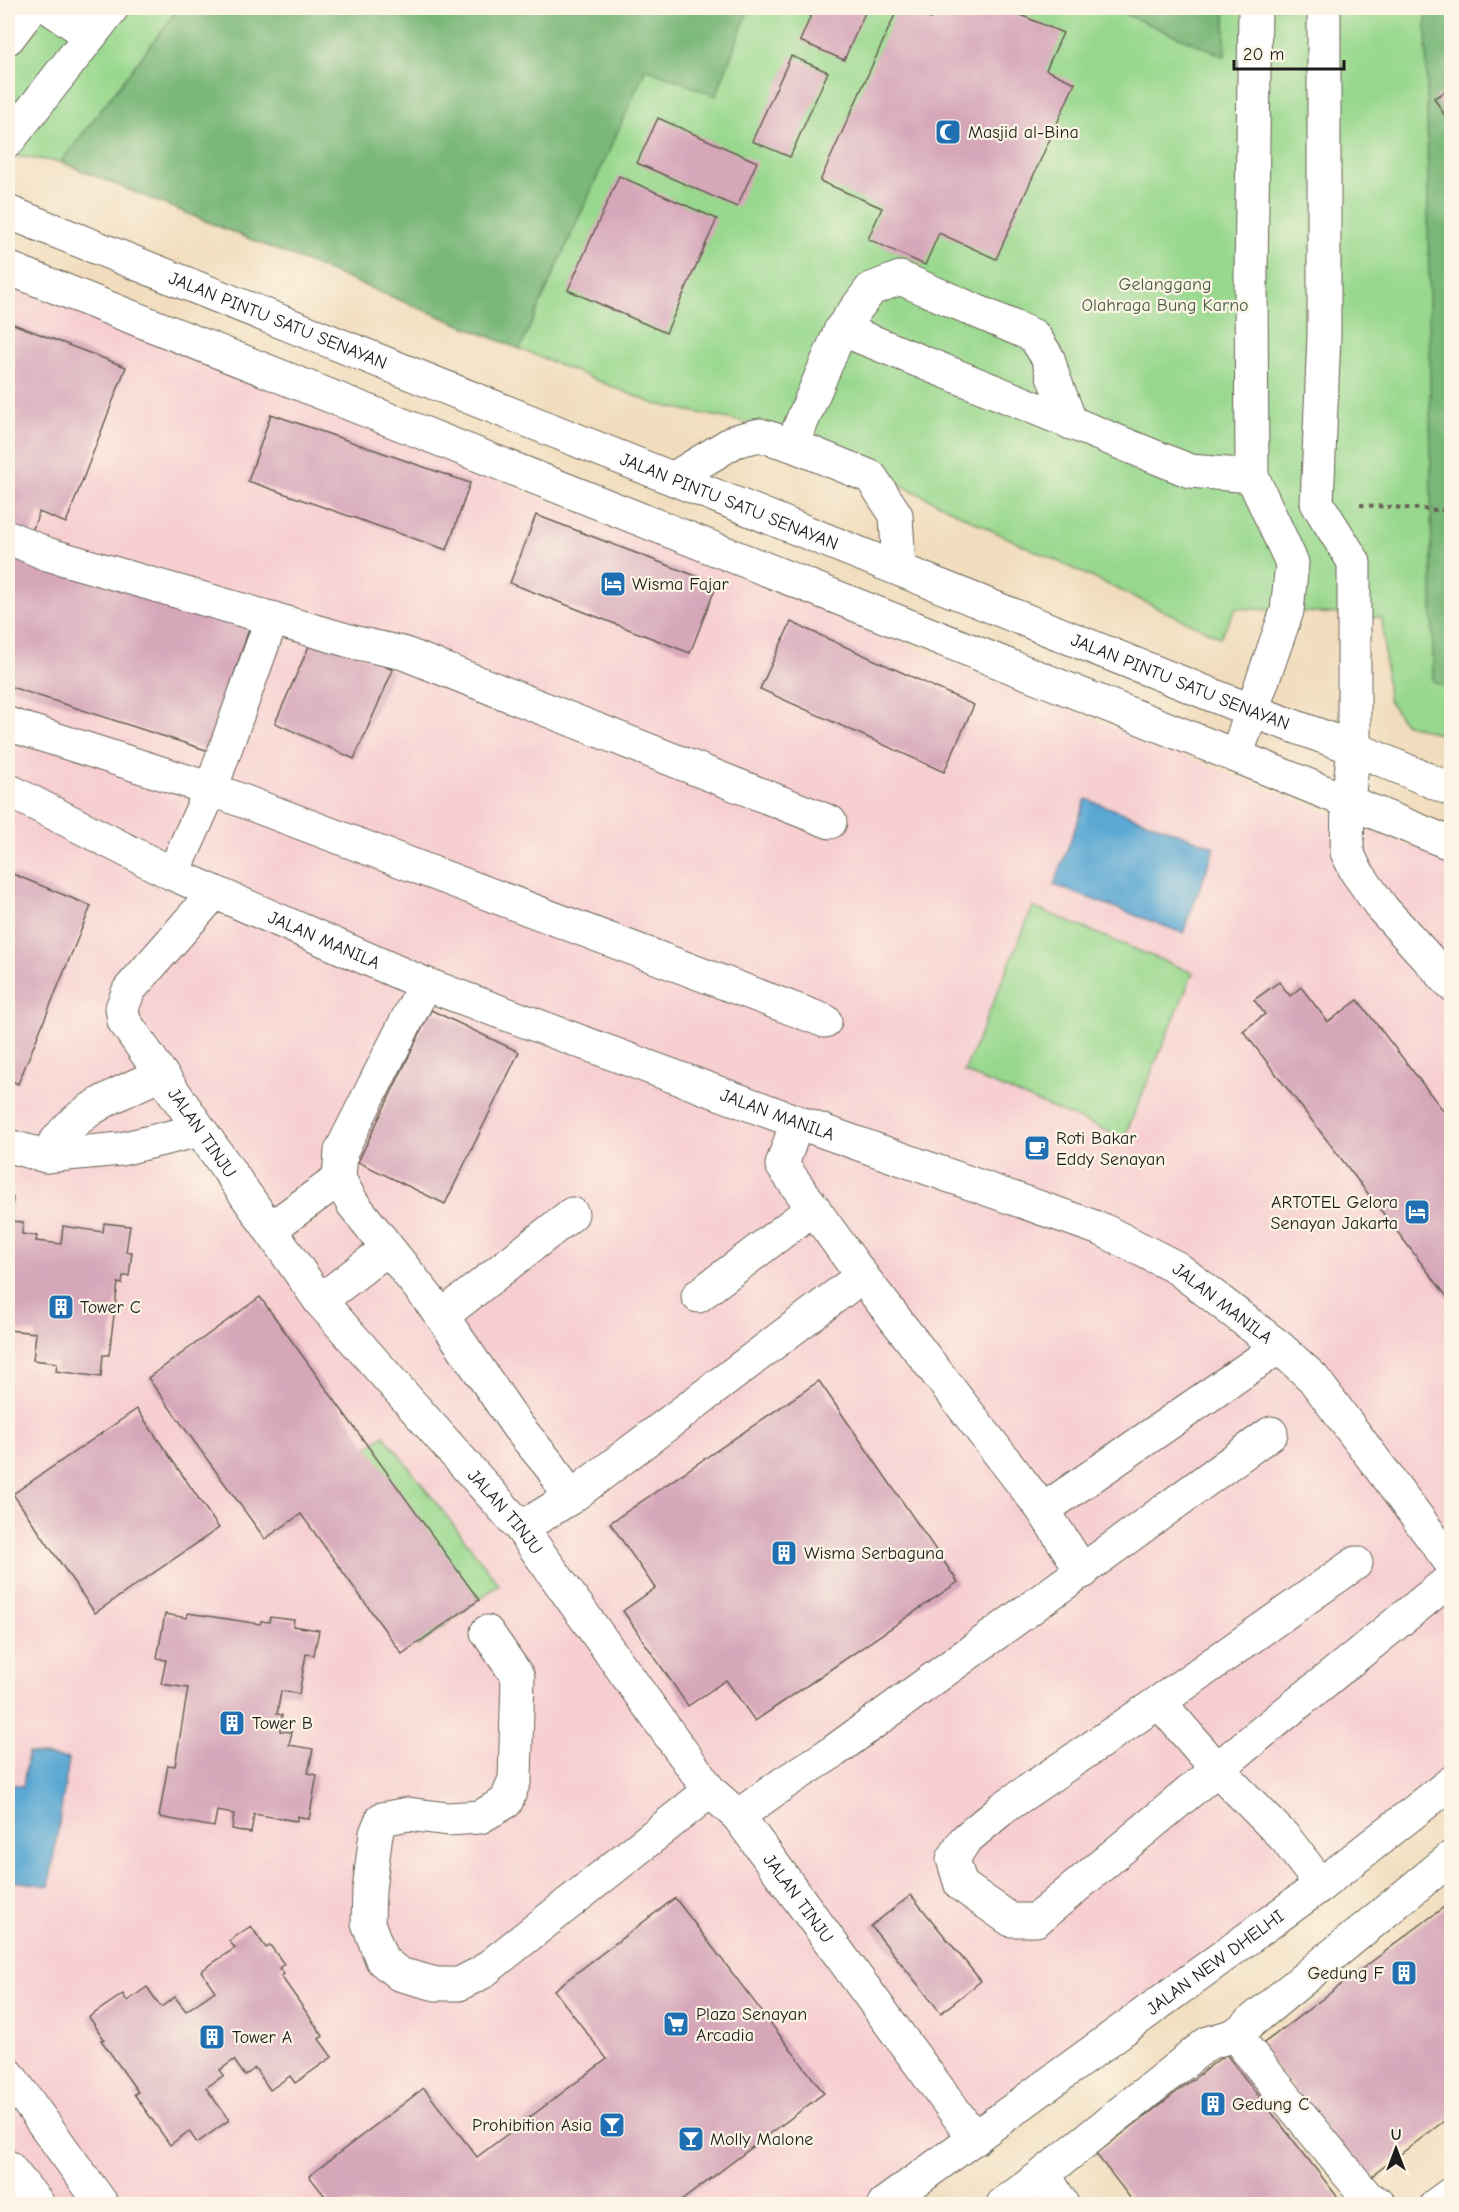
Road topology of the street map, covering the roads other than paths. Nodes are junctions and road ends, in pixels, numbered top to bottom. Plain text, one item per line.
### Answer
1 (31, 8) edge
2 (50, 8) edge
3 (112, 8) edge
4 (1256, 8) edge
5 (1324, 8) edge
6 (90, 35) junction
7 (8, 38) edge
8 (8, 141) edge
9 (8, 212) edge
10 (8, 268) edge
11 (841, 329) junction
12 (1071, 423) junction
13 (792, 445) junction
14 (1252, 476) junction
15 (674, 478) junction
16 (8, 537) edge
17 (899, 568) junction
18 (272, 618) junction
19 (1252, 711) junction
20 (8, 724) edge
21 (1354, 748) junction
22 (1236, 756) junction
23 (211, 789) junction
24 (8, 790) edge
25 (1452, 790) edge
26 (1348, 801) junction
27 (830, 822) dead end
28 (1452, 844) edge
29 (173, 874) junction
30 (214, 892) junction
31 (425, 984) junction
32 (1452, 986) edge
33 (825, 1021) dead end
34 (161, 1074) junction
35 (797, 1122) junction
36 (200, 1130) junction
37 (8, 1146) edge
38 (45, 1156) junction
39 (339, 1179) junction
40 (814, 1209) junction
41 (572, 1214) dead end
42 (270, 1229) junction
43 (387, 1248) junction
44 (862, 1276) junction
45 (699, 1296) dead end
46 (320, 1301) junction
47 (442, 1316) junction
48 (1279, 1347) junction
49 (1271, 1433) dead end
50 (570, 1498) junction
51 (1043, 1510) junction
52 (521, 1528) junction
53 (1356, 1563) dead end
54 (1452, 1564) edge
55 (1083, 1572) junction
56 (1452, 1578) edge
57 (487, 1632) dead end
58 (1159, 1702) junction
59 (1217, 1769) junction
60 (1452, 1782) edge
61 (710, 1791) junction
62 (738, 1816) junction
63 (1452, 1857) edge
64 (1320, 1885) junction
65 (1235, 2035) junction
66 (8, 2074) edge
67 (975, 2139) junction
68 (8, 2166) edge
69 (1044, 2174) junction
70 (1452, 2193) edge
71 (38, 2205) edge
72 (102, 2205) edge
73 (884, 2205) edge
74 (1003, 2205) edge
75 (1062, 2205) edge
76 (1379, 2205) edge
77 (1437, 2205) edge

1 - 7 street
2 - 6 street
3 - 6 street
4 - 14 street
5 - 21 street
6 - 8 street
9 - 15 street, JALAN PINTU SATU SENAYAN
10 - 22 street
11 - 12 street
11 - 12 street
11 - 13 street
12 - 14 street
13 - 15 street
13 - 17 street
14 - 19 street
15 - 17 street, JALAN PINTU SATU SENAYAN
16 - 18 street
17 - 19 street, JALAN PINTU SATU SENAYAN
18 - 23 street
18 - 27 street
19 - 21 street, JALAN PINTU SATU SENAYAN
19 - 22 street
20 - 23 street
21 - 25 street, JALAN PINTU SATU SENAYAN
21 - 26 street
22 - 26 street
23 - 29 street
23 - 33 street
24 - 29 street, JALAN MANILA
26 - 28 street
26 - 32 street
29 - 30 street, JALAN MANILA
30 - 31 street, JALAN MANILA
30 - 34 street, JALAN TINJU
31 - 35 street, JALAN MANILA
31 - 39 street
34 - 36 street, JALAN TINJU
34 - 38 street
35 - 40 street
35 - 48 street, JALAN MANILA
36 - 38 street
36 - 42 street, JALAN TINJU
37 - 38 street
39 - 42 street
39 - 43 street
40 - 44 street
40 - 45 street
41 - 47 street
42 - 46 street, JALAN TINJU
43 - 46 street
43 - 47 street
44 - 50 street
44 - 51 street
46 - 52 street, JALAN TINJU
47 - 50 street
48 - 51 street
48 - 54 street, JALAN MANILA
49 - 55 street
50 - 52 street
51 - 55 street
52 - 61 street, JALAN TINJU
53 - 58 street
55 - 62 street
56 - 59 street
57 - 61 street
58 - 59 street
58 - 59 street
59 - 64 street
60 - 64 street, JALAN NEW DHELHI
61 - 62 street, JALAN TINJU
62 - 67 street, JALAN TINJU
63 - 65 street
64 - 67 street, JALAN NEW DHELHI
65 - 69 street
65 - 76 street
66 - 72 street
67 - 73 street, JALAN NEW DHELHI
68 - 71 street
69 - 74 street
69 - 75 street
70 - 77 street

